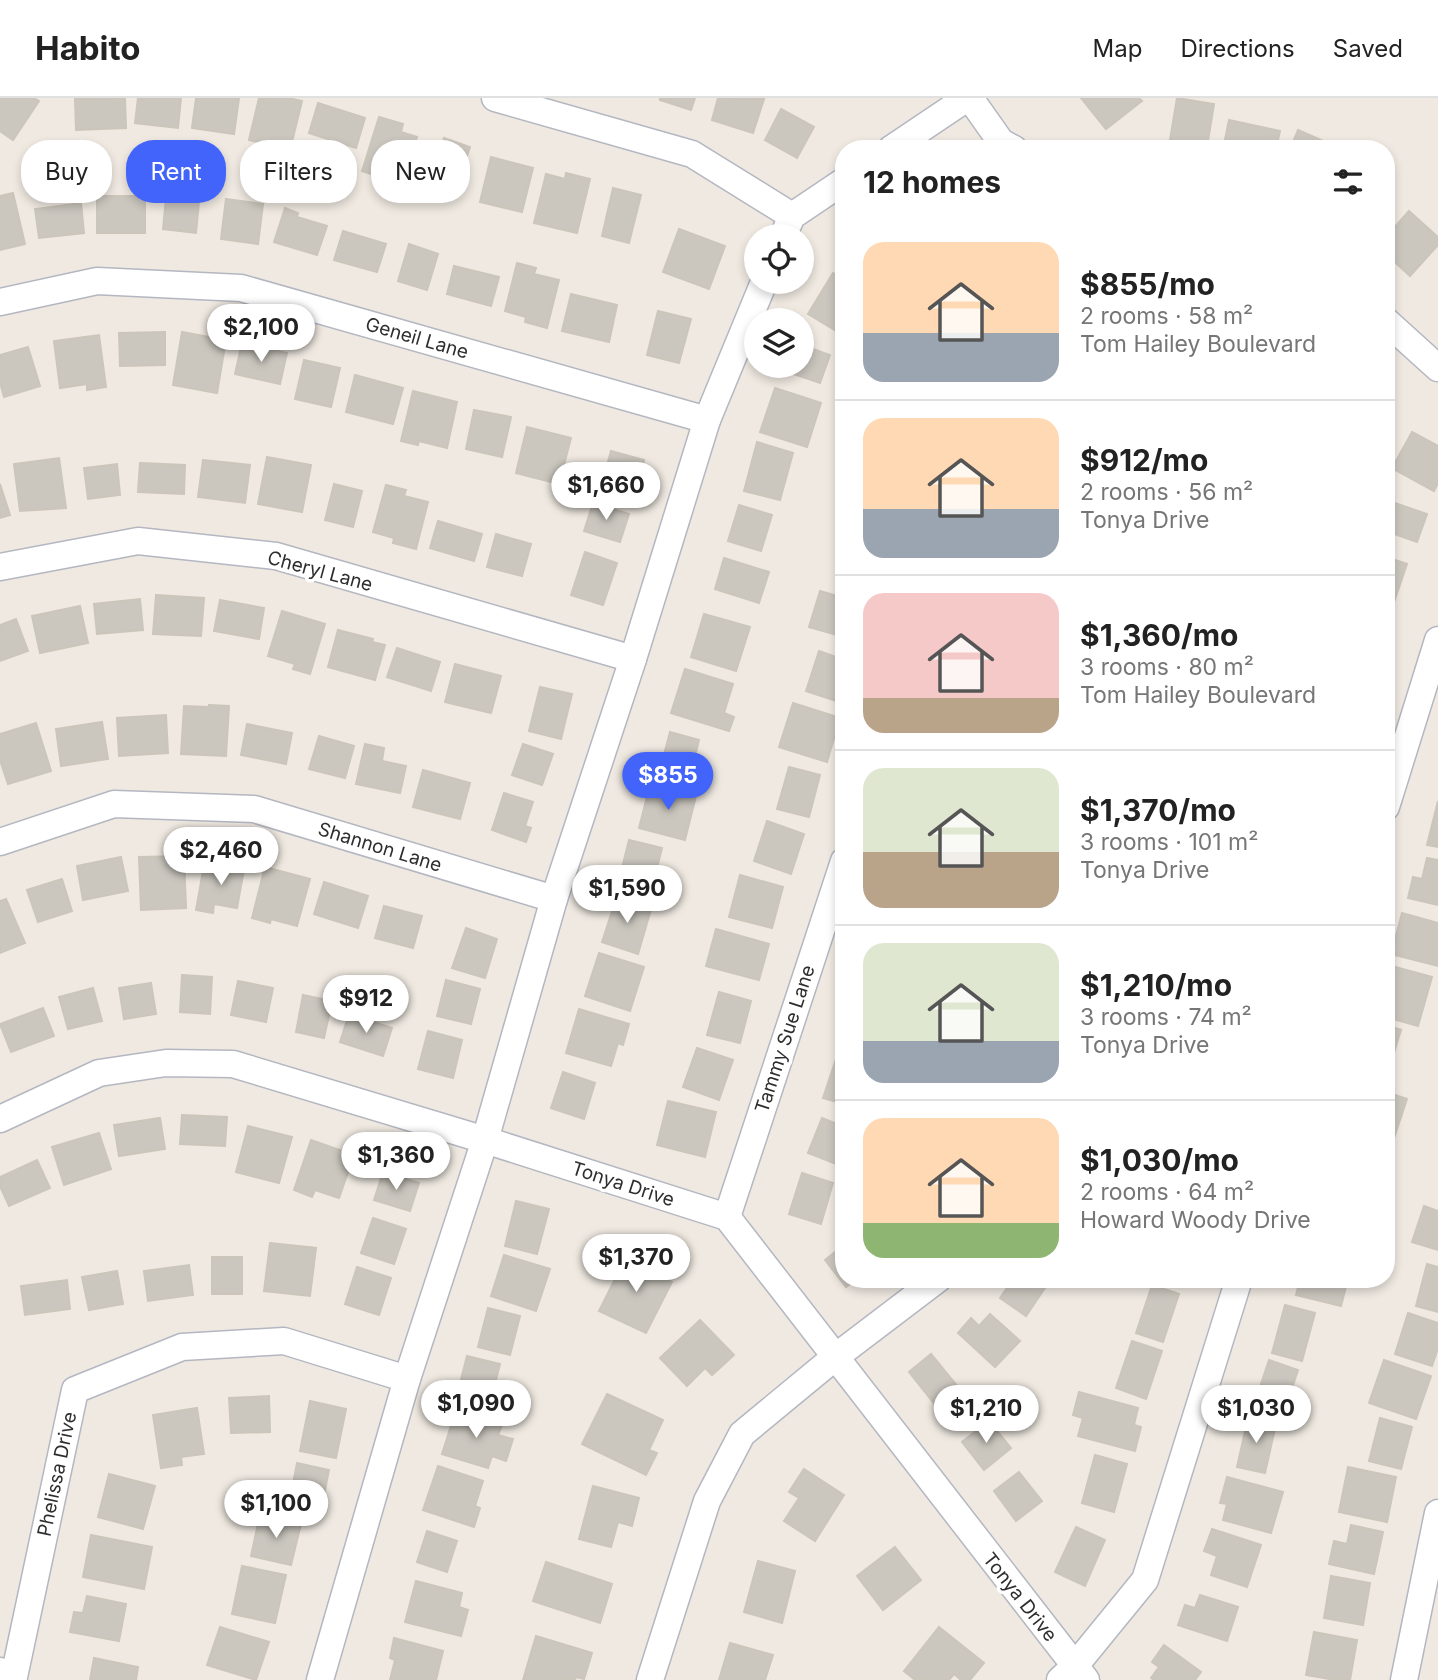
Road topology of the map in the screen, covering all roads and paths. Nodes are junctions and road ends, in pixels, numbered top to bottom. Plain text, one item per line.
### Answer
1 (495, 98) edge
2 (968, 98) edge
3 (905, 140) edge
4 (1000, 140) edge
5 (835, 188) edge
6 (784, 224) edge
7 (790, 224) edge
8 (759, 294) edge
9 (0, 302) edge
10 (1395, 329) edge
11 (1438, 368) edge
12 (706, 420) junction
13 (0, 567) edge
14 (1438, 640) edge
15 (632, 659) junction
16 (1395, 778) edge
17 (0, 842) edge
18 (835, 888) edge
19 (554, 899) junction
20 (0, 1119) edge
21 (485, 1140) junction
22 (727, 1217) junction
23 (926, 1288) edge
24 (1236, 1288) edge
25 (834, 1358) junction
26 (407, 1379) junction
27 (1438, 1513) edge
28 (0, 1671) edge
29 (1073, 1676) edge
30 (320, 1680) edge
31 (650, 1680) edge
32 (1404, 1680) edge

1 - 6 street
2 - 3 street
2 - 4 street
5 - 7 street
8 - 12 street
9 - 12 street, Geneil Lane
10 - 11 street
12 - 15 street
13 - 15 street, Cheryl Lane
14 - 16 street
15 - 19 street
17 - 19 street, Shannon Lane
18 - 22 street, Tammy Sue Lane
19 - 21 street
20 - 21 street, Tonya Drive
21 - 22 street, Tonya Drive
21 - 26 street
22 - 25 street, Tonya Drive
23 - 25 street
24 - 29 street
25 - 29 street, Tonya Drive
25 - 31 street
26 - 28 street, Phelissa Drive
26 - 30 street
27 - 32 street

